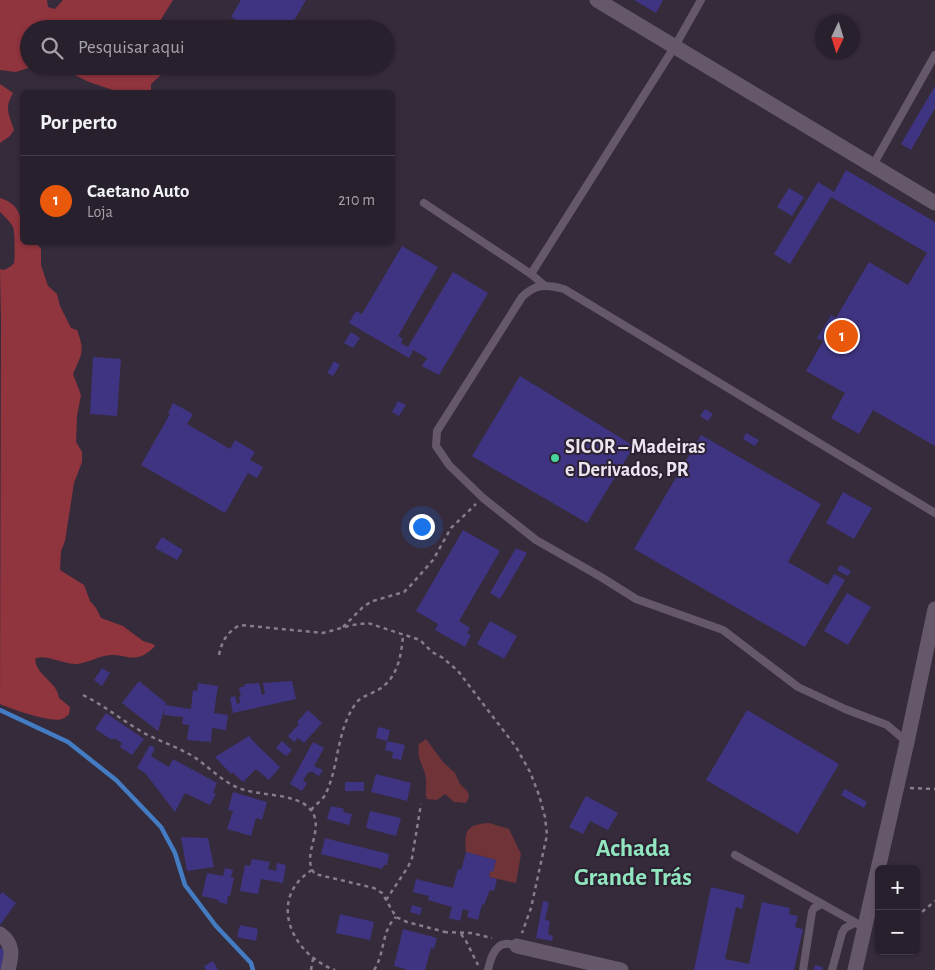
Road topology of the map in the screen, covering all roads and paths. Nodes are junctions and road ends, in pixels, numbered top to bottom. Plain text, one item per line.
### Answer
1 (597, 0) edge
2 (701, 0) edge
3 (675, 46) junction
4 (935, 55) edge
5 (873, 165) junction
6 (424, 202) dead end
7 (935, 203) edge
8 (531, 274) junction
9 (545, 286) junction
10 (483, 498) junction
11 (935, 513) edge
12 (935, 609) edge
13 (343, 628) junction
14 (404, 636) junction
15 (219, 655) dead end
16 (84, 695) dead end
17 (907, 742) junction
18 (896, 789) junction
19 (935, 789) edge
20 (421, 804) dead end
21 (310, 810) junction
22 (735, 855) dead end
23 (312, 870) junction
24 (386, 900) junction
25 (935, 900) edge
26 (822, 904) junction
27 (920, 913) edge
28 (396, 917) junction
29 (860, 925) junction
30 (444, 932) junction
31 (0, 934) edge
32 (493, 938) dead end
33 (517, 946) junction
34 (314, 959) junction
35 (327, 967) junction
36 (8, 970) edge
37 (310, 970) edge
38 (323, 970) edge
39 (335, 970) edge
40 (374, 970) edge
41 (480, 970) edge
42 (488, 970) edge
43 (621, 970) edge
44 (803, 970) edge
45 (832, 970) edge
46 (855, 970) edge

1 - 3 street
2 - 3 lane
3 - 5 street
3 - 8 lane
4 - 5 lane
5 - 7 street
6 - 8 lane
8 - 9 lane
9 - 10 lane
9 - 11 lane
10 - 13 path
10 - 17 lane
12 - 17 street
13 - 14 path
13 - 15 path
14 - 21 path
14 - 33 path
16 - 21 path
17 - 18 street
18 - 19 path
18 - 29 street
20 - 24 path
21 - 23 path
22 - 26 lane
23 - 24 path
23 - 34 path
24 - 28 path
25 - 27 path
26 - 29 lane
26 - 44 lane
28 - 30 path
28 - 40 path
29 - 45 lane
29 - 46 street
30 - 32 path
30 - 41 path
31 - 36 street
33 - 42 lane
33 - 43 street
34 - 35 path
34 - 37 path
35 - 38 path
35 - 39 path

